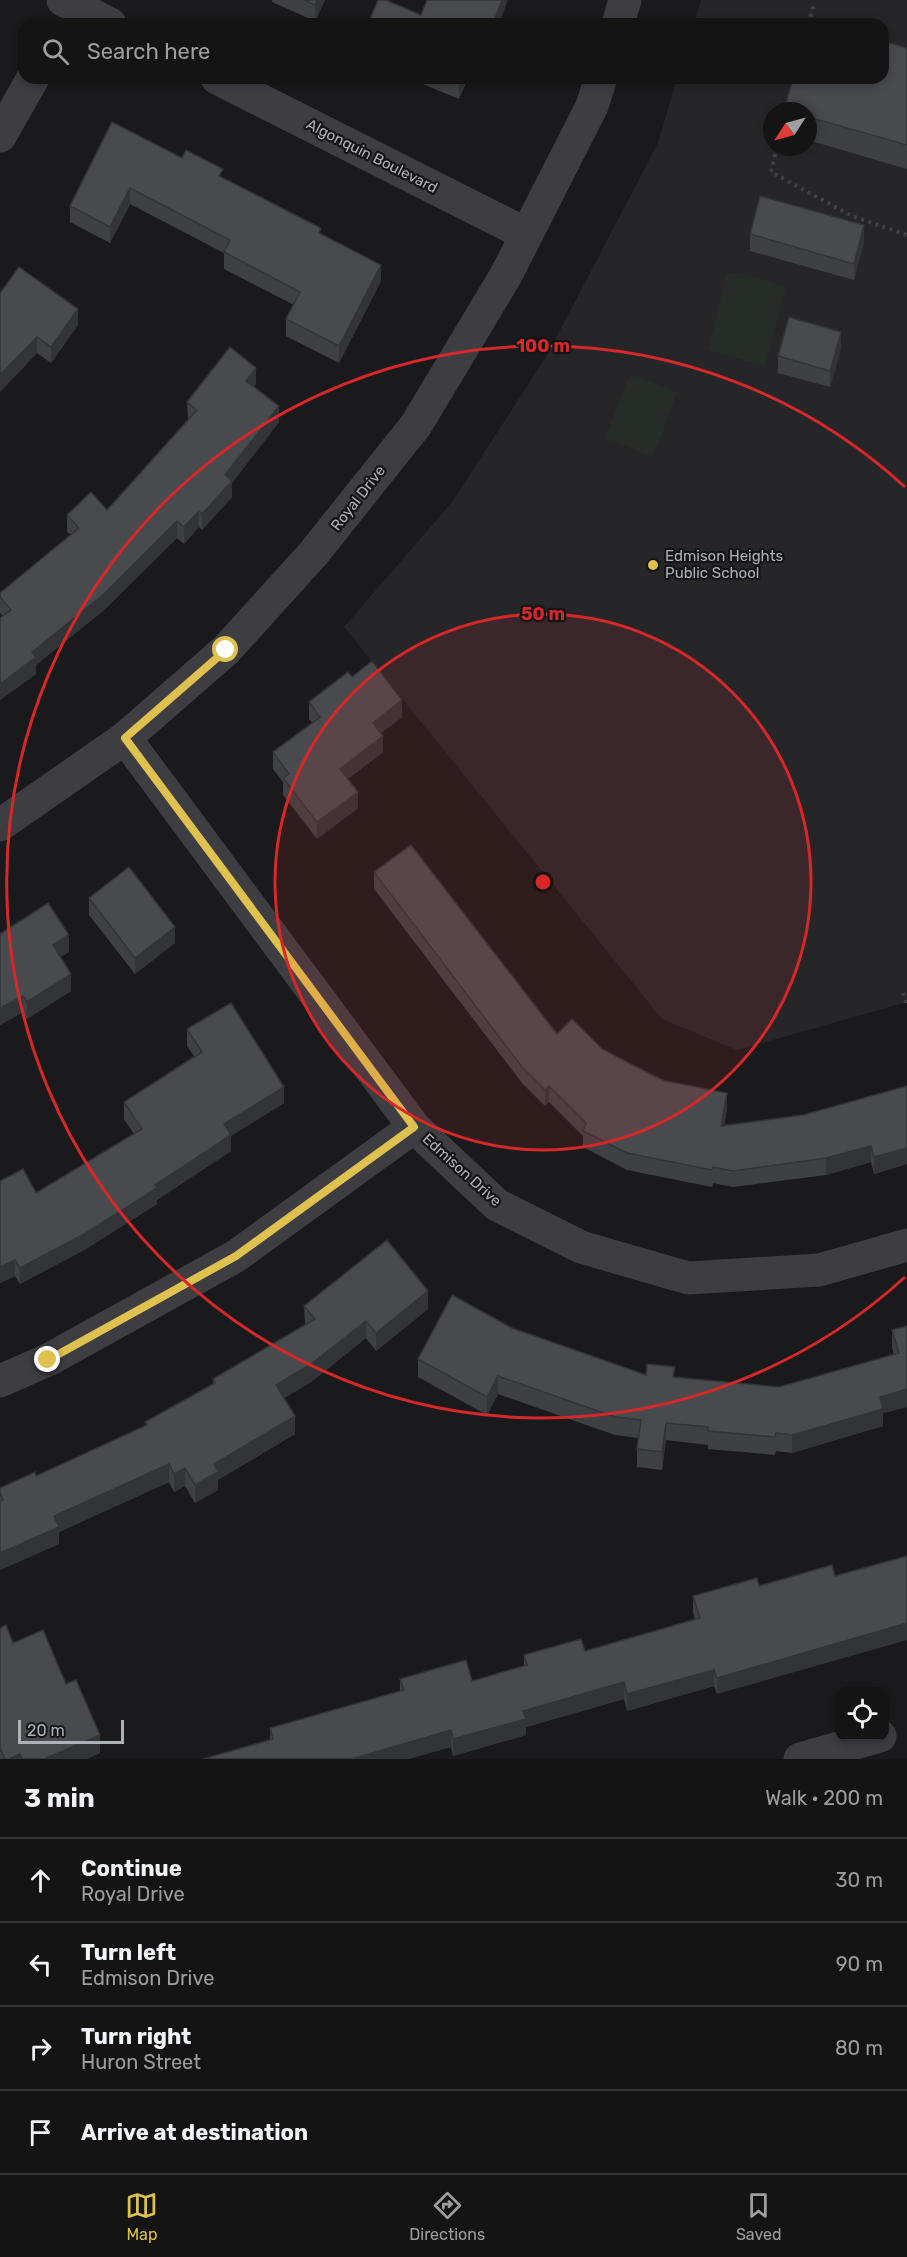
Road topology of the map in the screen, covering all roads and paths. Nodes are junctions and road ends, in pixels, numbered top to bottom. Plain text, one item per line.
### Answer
1 (625, 0) edge
2 (814, 3) dead end
3 (67, 10) edge
4 (92, 18) edge
5 (620, 18) edge
6 (810, 18) edge
7 (30, 84) edge
8 (229, 84) edge
9 (599, 84) edge
10 (0, 136) edge
11 (775, 156) edge
12 (526, 234) junction
13 (907, 235) edge
14 (125, 738) junction
15 (0, 825) edge
16 (903, 993) dead end
17 (907, 1006) edge
18 (414, 1127) junction
19 (907, 1245) edge
20 (0, 1381) edge
21 (907, 1729) edge
22 (889, 1734) edge
23 (864, 1741) edge
24 (800, 1759) edge

1 - 5 street
2 - 6 path
3 - 4 street
7 - 10 street
8 - 12 street, Algonquin Boulevard
9 - 12 street, Royal Drive
11 - 13 path
12 - 14 street, Royal Drive
14 - 15 street, Royal Drive
14 - 18 street, Edmison Drive
16 - 17 path
18 - 19 street, Edmison Drive
18 - 20 street
21 - 22 street
23 - 24 street

